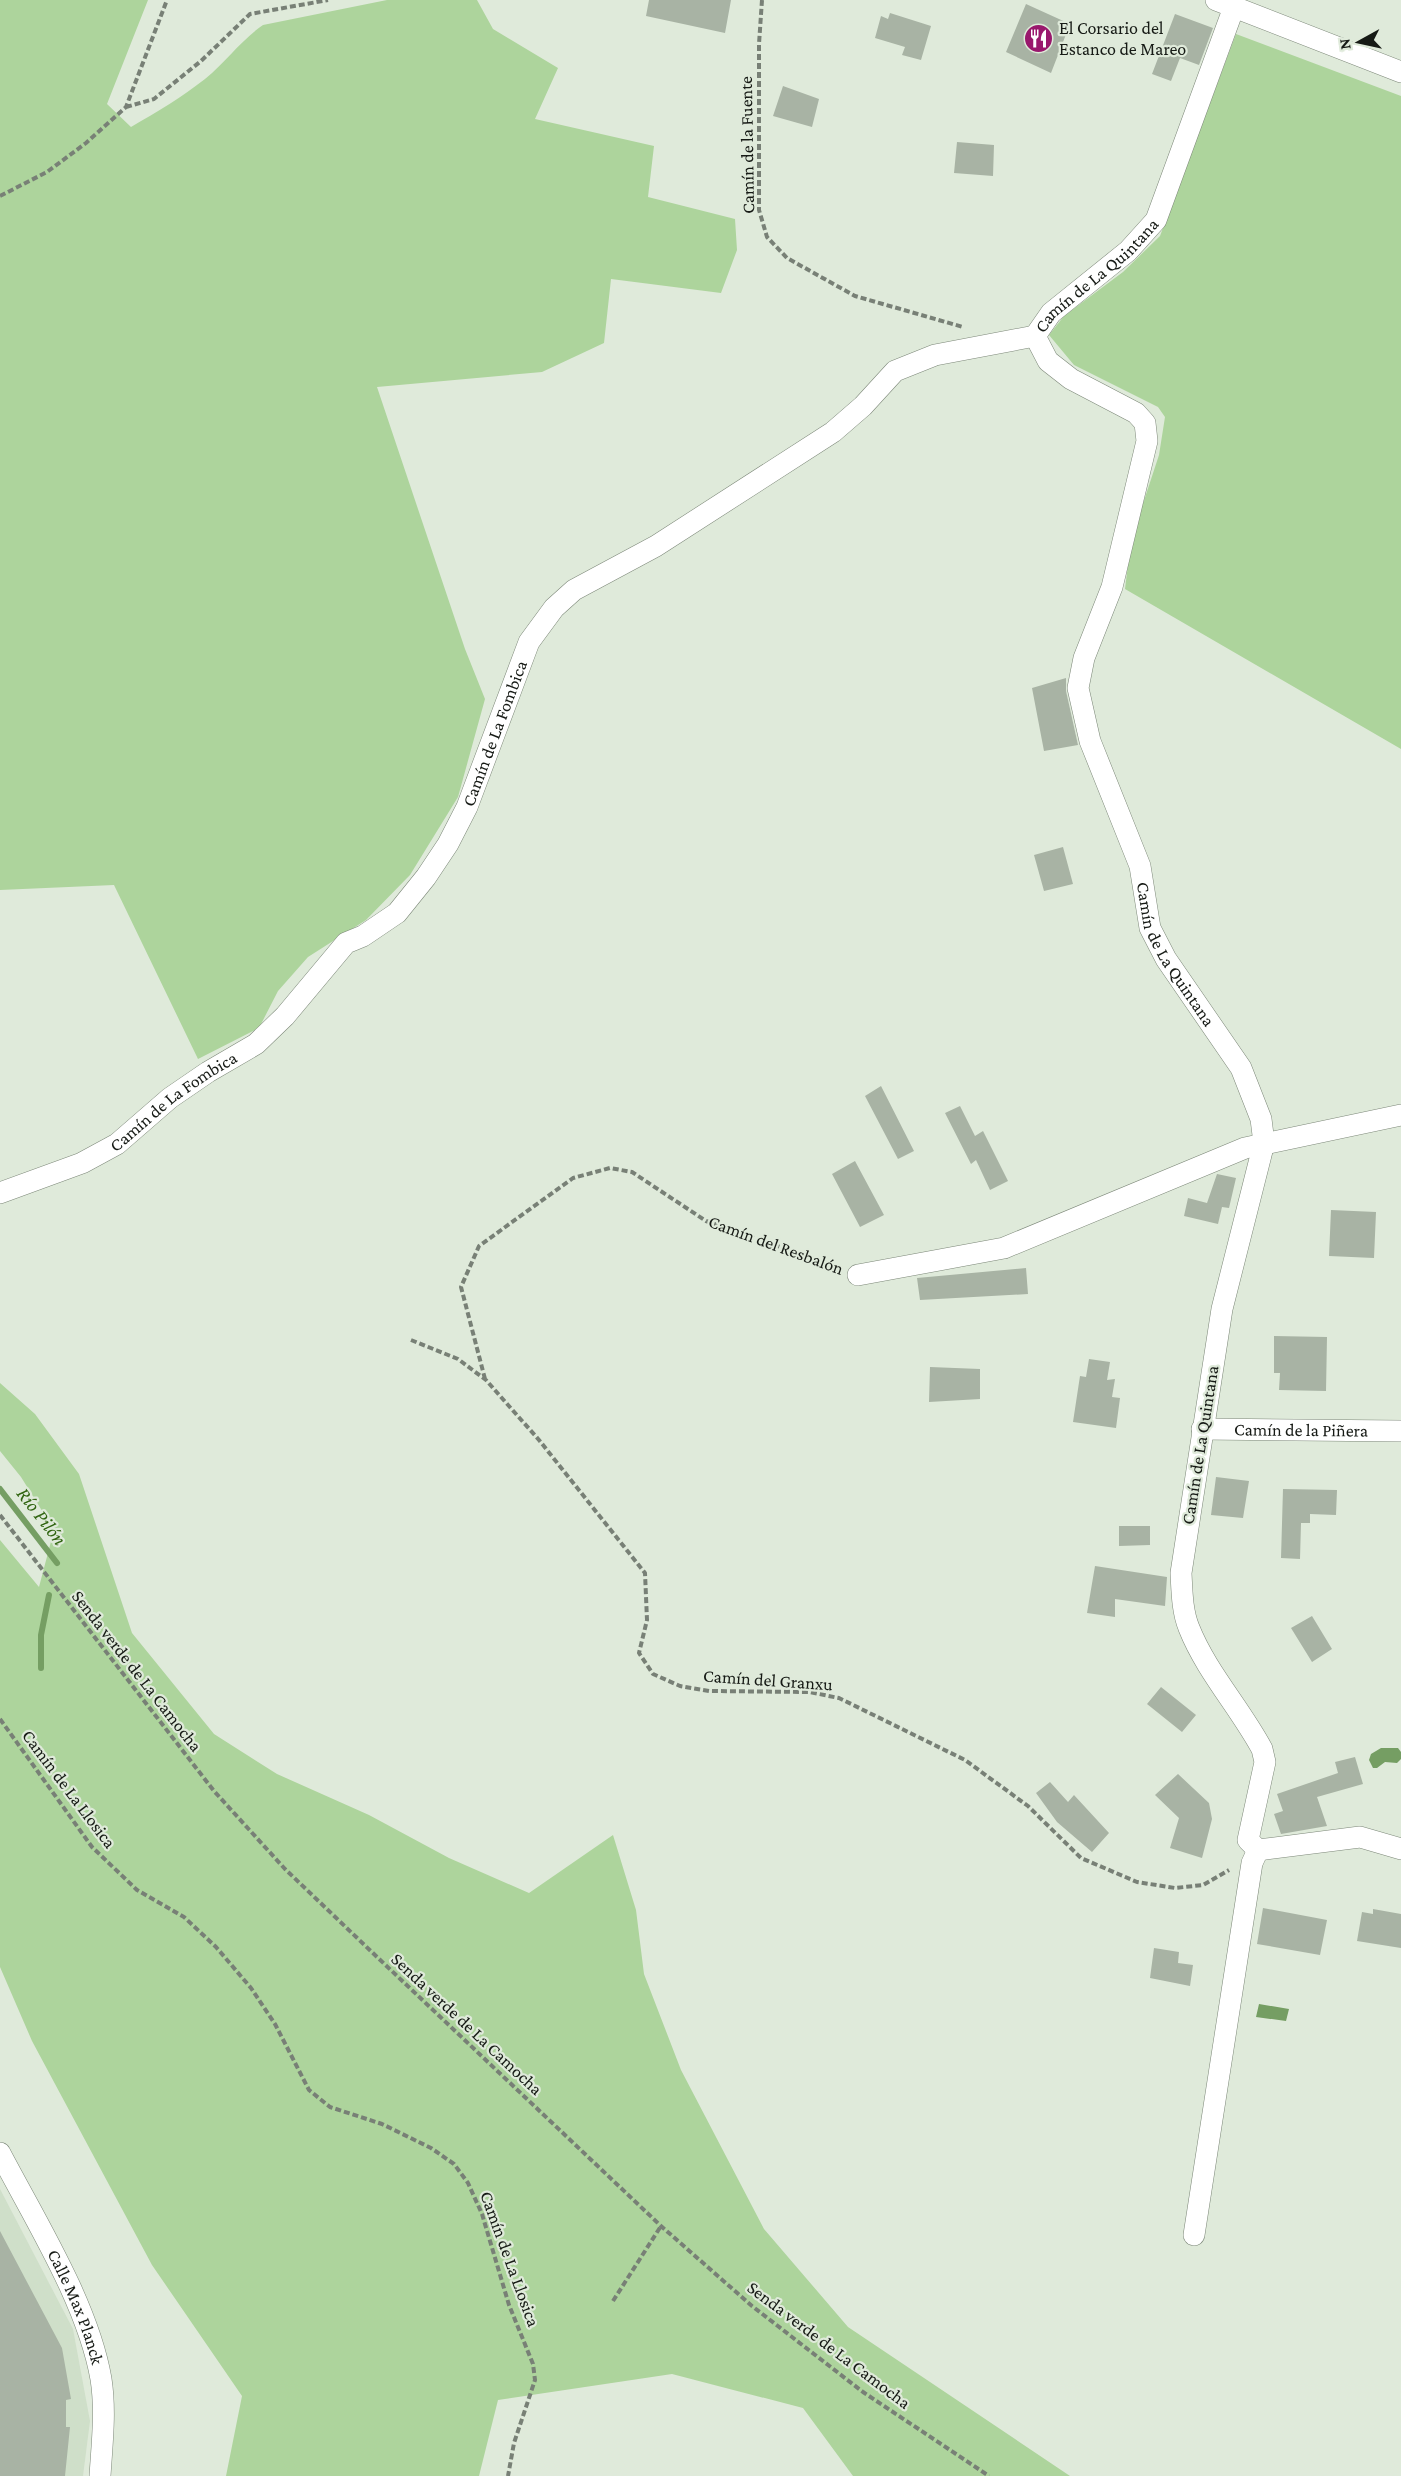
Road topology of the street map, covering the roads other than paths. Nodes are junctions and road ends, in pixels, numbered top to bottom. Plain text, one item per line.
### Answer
1 (1225, 3) edge
2 (1401, 72) edge
3 (1035, 336) junction
4 (1401, 1115) edge
5 (1264, 1143) junction
6 (0, 1193) edge
7 (858, 1275) road end
8 (1202, 1429) junction
9 (1401, 1431) edge
10 (1253, 1845) junction
11 (1401, 1849) edge
12 (0, 2153) edge
13 (1194, 2235) dead end
14 (100, 2476) edge

1 - 2 street
1 - 3 street, Camín de La Quintana
3 - 5 street, Camín de La Quintana
3 - 6 street, Camín de La Fombica
4 - 5 street, Camín del Resbalón
5 - 7 street, Camín del Resbalón
5 - 8 street, Camín de La Quintana
8 - 9 street, Camín de la Piñera
8 - 10 street, Camín de La Quintana
10 - 11 street
10 - 13 street, Camín de La Quintana
12 - 14 street, Calle Max Planck

